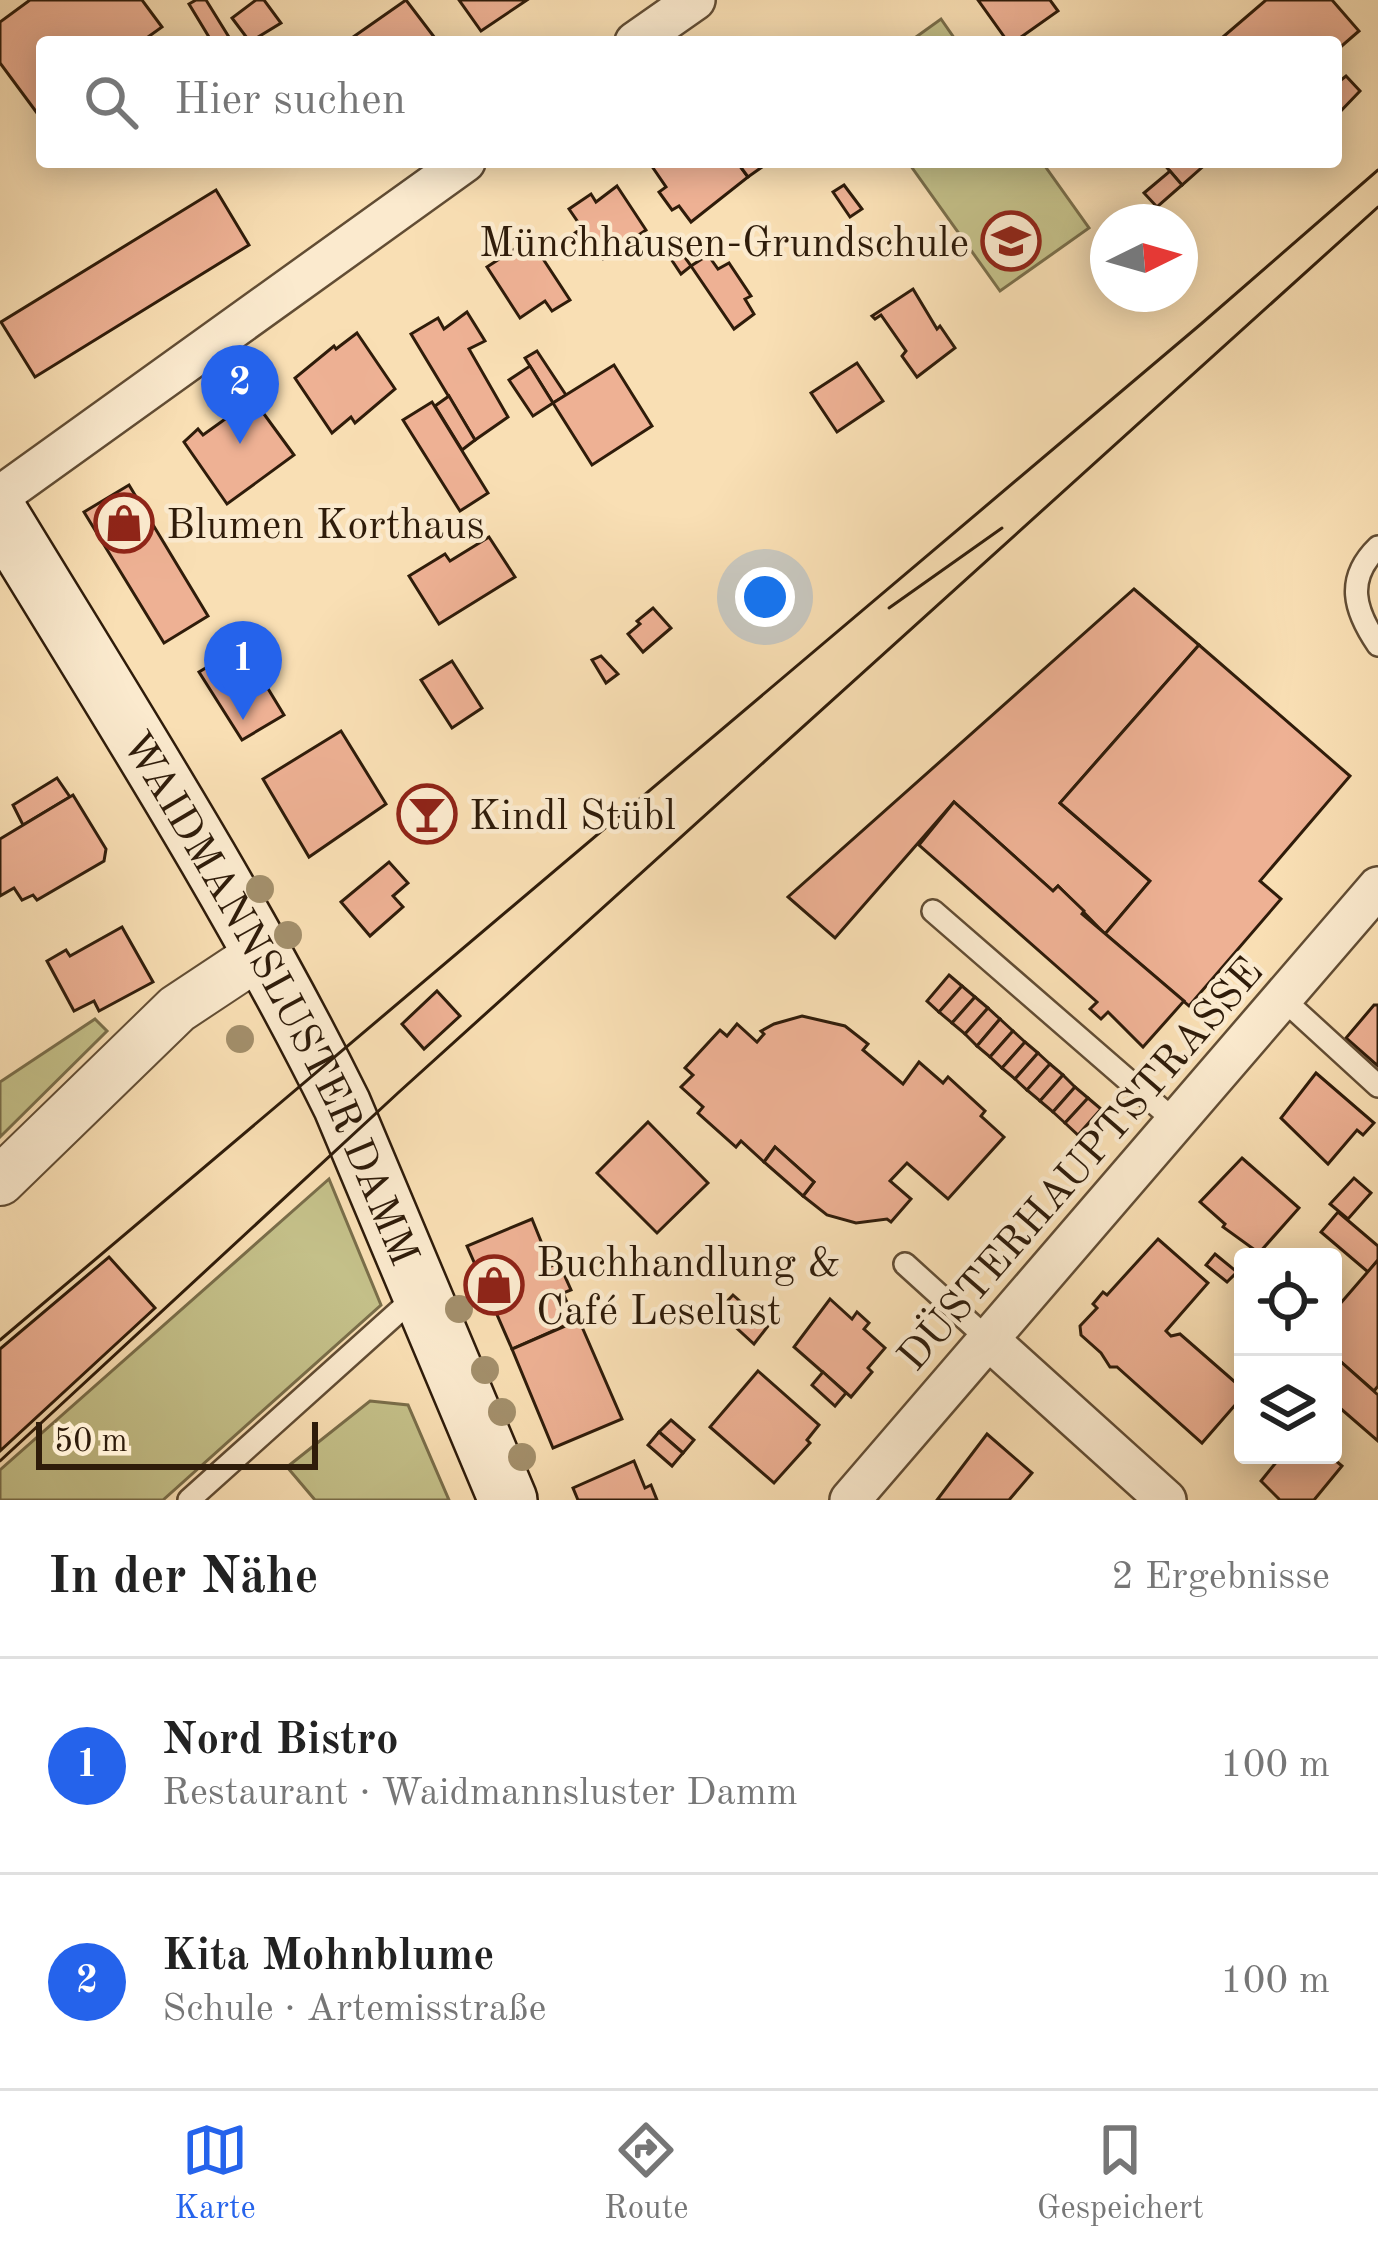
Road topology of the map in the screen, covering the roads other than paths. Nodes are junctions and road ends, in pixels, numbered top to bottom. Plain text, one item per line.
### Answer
1 (695, 0) edge
2 (644, 36) edge
3 (457, 168) edge
4 (0, 496) edge
5 (0, 515) edge
6 (1378, 547) edge
7 (1378, 645) edge
8 (1378, 887) edge
9 (933, 911) dead end
10 (263, 952) junction
11 (1283, 999) junction
12 (1378, 1086) edge
13 (1176, 1122) junction
14 (0, 1181) edge
15 (905, 1264) dead end
16 (421, 1292) junction
17 (990, 1341) junction
18 (189, 1500) edge
19 (508, 1500) edge
20 (850, 1500) edge
21 (1166, 1500) edge

1 - 2 street
3 - 4 street
5 - 10 main road, WAIDMANNSLUSTER DAMM
6 - 7 lane
8 - 11 street, DÜSTERHAUPTSTRASSE
9 - 13 lane
10 - 14 street
10 - 16 main road, WAIDMANNSLUSTER DAMM
11 - 12 lane
11 - 13 street, DÜSTERHAUPTSTRASSE
13 - 17 street, DÜSTERHAUPTSTRASSE
15 - 17 lane
16 - 18 lane
16 - 19 main road, WAIDMANNSLUSTER DAMM
17 - 20 street, DÜSTERHAUPTSTRASSE
17 - 21 street

